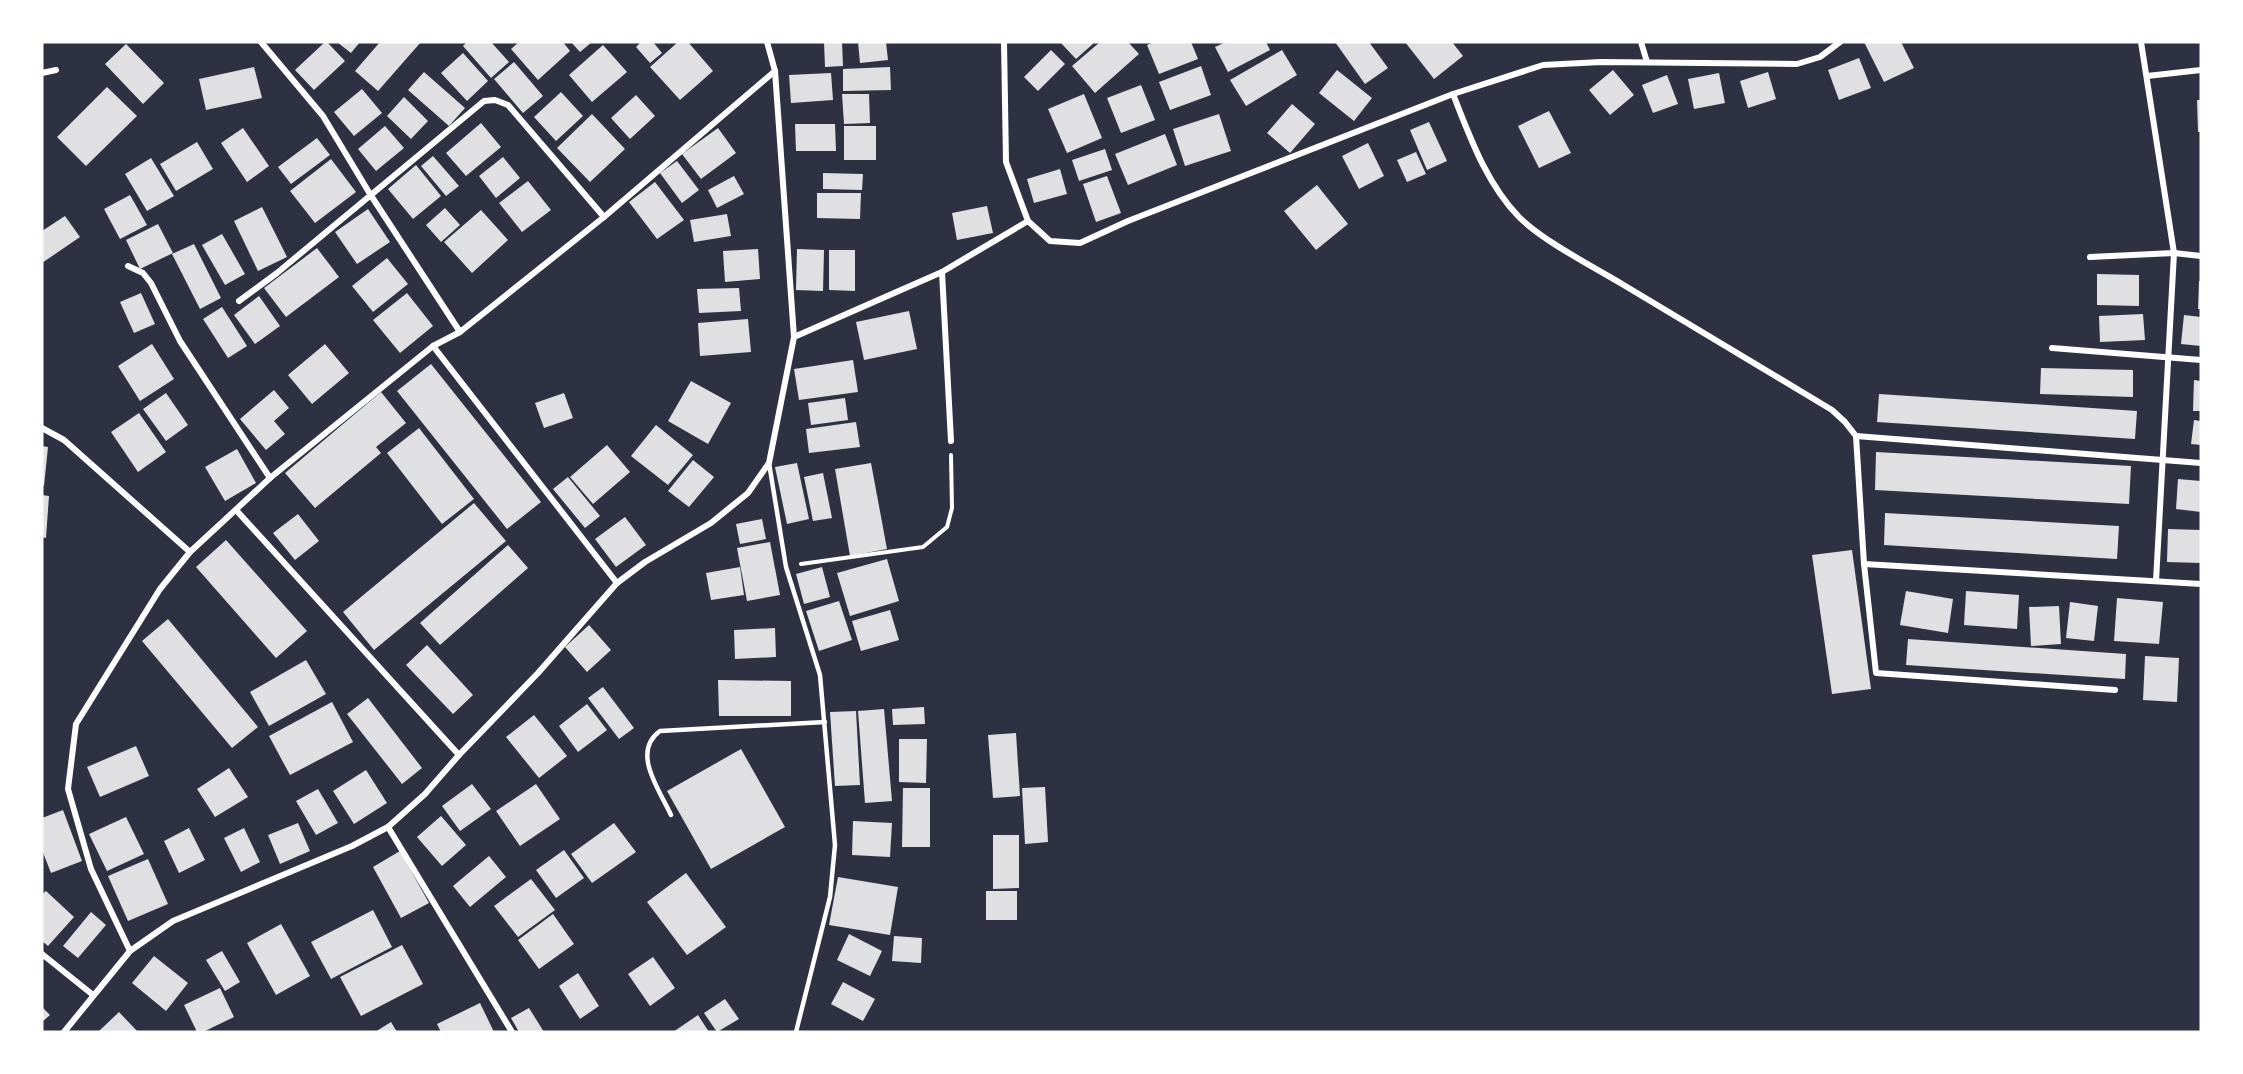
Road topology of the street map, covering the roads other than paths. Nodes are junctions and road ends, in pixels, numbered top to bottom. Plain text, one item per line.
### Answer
1 (261, 42) edge
2 (767, 42) edge
3 (1004, 42) edge
4 (1641, 42) edge
5 (1840, 42) edge
6 (2141, 42) edge
7 (1647, 62) junction
8 (56, 70) dead end
9 (2201, 70) edge
10 (775, 71) junction
11 (42, 73) edge
12 (2147, 76) junction
13 (1453, 94) junction
14 (370, 195) junction
15 (604, 217) junction
16 (1028, 221) junction
17 (2174, 253) junction
18 (2201, 256) edge
19 (2090, 257) dead end
20 (128, 266) dead end
21 (942, 272) junction
22 (239, 301) dead end
23 (460, 332) junction
24 (794, 337) junction
25 (433, 346) junction
26 (2052, 348) dead end
27 (2168, 357) junction
28 (2201, 360) edge
29 (42, 428) edge
30 (1856, 436) junction
31 (951, 441) road end
32 (2163, 460) junction
33 (769, 463) junction
34 (2201, 463) edge
35 (270, 478) junction
36 (236, 510) junction
37 (190, 552) junction
38 (1864, 564) junction
39 (2156, 581) junction
40 (617, 583) junction
41 (2201, 584) edge
42 (2115, 690) dead end
43 (825, 722) junction
44 (459, 755) junction
45 (670, 815) dead end
46 (388, 827) junction
47 (130, 951) junction
48 (42, 954) edge
49 (93, 995) junction
50 (64, 1032) edge
51 (512, 1032) edge
52 (796, 1032) edge

1 - 14 street
2 - 10 street
3 - 16 street
4 - 7 street
5 - 7 street
6 - 12 street
7 - 13 street
8 - 11 street
9 - 12 street
10 - 15 street
10 - 24 street
12 - 17 street
13 - 16 street
13 - 30 street
14 - 15 street
14 - 22 street
14 - 23 street
15 - 23 street
16 - 21 street
17 - 18 street
17 - 19 street
17 - 27 street
20 - 35 street
21 - 24 street
21 - 31 street
23 - 25 street
24 - 33 street
25 - 35 street
25 - 40 street
26 - 27 street
27 - 28 street
27 - 32 street
29 - 37 street
30 - 32 street
30 - 38 street
32 - 34 street
32 - 39 street
33 - 40 street
33 - 43 lane
35 - 36 street
36 - 37 street
36 - 44 street
37 - 47 street
38 - 39 street
38 - 42 street
39 - 41 street
40 - 44 street
43 - 45 lane
43 - 52 lane
44 - 46 street
46 - 47 street
46 - 51 street
47 - 49 street
48 - 49 street
49 - 50 street

